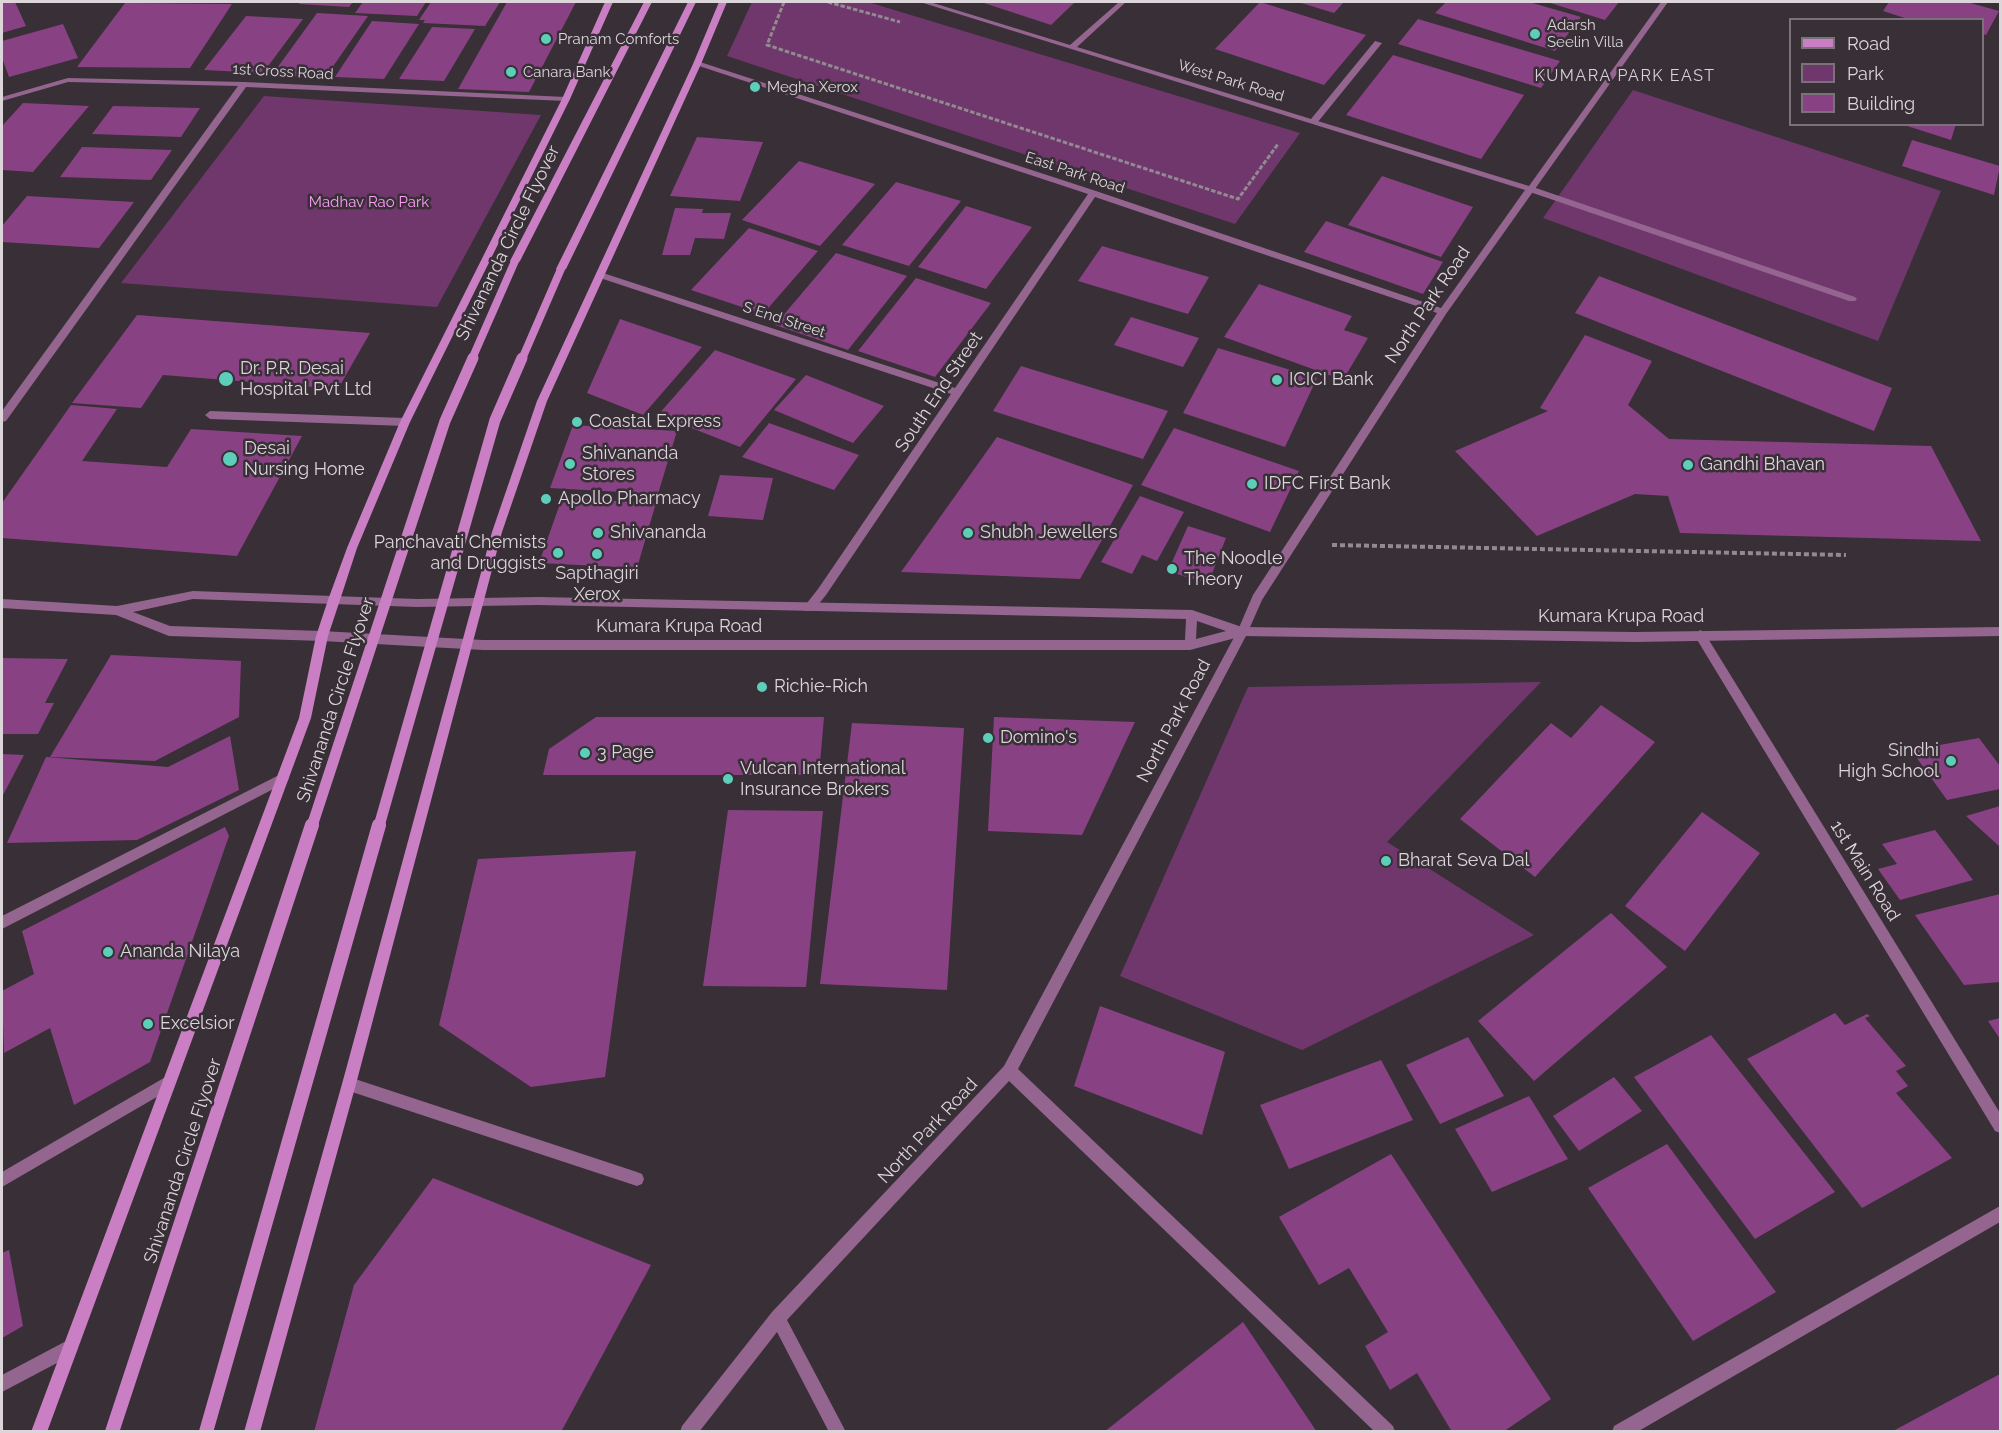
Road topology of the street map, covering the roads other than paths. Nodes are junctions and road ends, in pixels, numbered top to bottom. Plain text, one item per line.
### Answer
1 (609, 2) edge
2 (648, 2) edge
3 (692, 2) edge
4 (723, 2) edge
5 (924, 2) edge
6 (1123, 2) edge
7 (1664, 2) edge
8 (1378, 43) dead end
9 (1073, 46) junction
10 (697, 64) junction
11 (243, 84) junction
12 (2, 99) edge
13 (566, 99) junction
14 (1314, 122) junction
15 (1530, 189) junction
16 (1093, 193) junction
17 (600, 275) junction
18 (1852, 299) dead end
19 (1443, 312) junction
20 (958, 393) junction
21 (210, 415) dead end
22 (2, 418) edge
23 (405, 422) junction
24 (334, 600) junction
25 (479, 603) junction
26 (2, 604) edge
27 (808, 608) junction
28 (117, 611) junction
29 (1192, 615) junction
30 (1243, 631) junction
31 (2001, 632) edge
32 (1700, 635) junction
33 (322, 636) junction
34 (467, 644) junction
35 (1190, 645) junction
36 (283, 778) junction
37 (2, 923) edge
38 (1009, 1071) junction
39 (169, 1082) junction
40 (349, 1084) junction
41 (2001, 1126) edge
42 (637, 1179) dead end
43 (2, 1180) edge
44 (2001, 1214) edge
45 (778, 1318) junction
46 (70, 1347) junction
47 (2, 1384) edge
48 (39, 1431) edge
49 (112, 1431) edge
50 (206, 1431) edge
51 (252, 1431) edge
52 (688, 1431) edge
53 (838, 1431) edge
54 (1387, 1431) edge
55 (1620, 1431) edge

1 - 13 main road
2 - 49 main road, Shivananda Circle Flyover, bridge
3 - 50 main road, bridge
4 - 10 main road
5 - 9 street, West Park Road
6 - 9 street
7 - 15 street, North Park Road
8 - 14 street
9 - 14 street, West Park Road
10 - 16 street, East Park Road
10 - 17 main road
11 - 12 street, 1st Cross Road
11 - 13 street, 1st Cross Road
11 - 22 street
13 - 23 main road
14 - 15 street, West Park Road
15 - 18 street, West Park Road
15 - 19 street, North Park Road
16 - 19 street, East Park Road
16 - 20 street, South End Street
17 - 20 street, S End Street
17 - 25 main road
19 - 30 street, North Park Road
20 - 27 street, South End Street
21 - 23 street
23 - 24 main road
24 - 25 street, Kumara Krupa Road
24 - 28 street, Kumara Krupa Road
24 - 33 main road
25 - 27 street, Kumara Krupa Road
25 - 34 main road
26 - 28 street, Kumara Krupa Road
27 - 29 street, Kumara Krupa Road
28 - 33 street, Kumara Krupa Road
29 - 30 street, Kumara Krupa Road
29 - 35 street
30 - 32 street, Kumara Krupa Road
30 - 35 street, Kumara Krupa Road
30 - 38 street, North Park Road
31 - 32 street, Kumara Krupa Road
32 - 41 street, 1st Main Road
33 - 34 street, Kumara Krupa Road
33 - 36 main road
34 - 35 street, Kumara Krupa Road
34 - 40 main road
36 - 37 street
36 - 39 main road
38 - 45 street, North Park Road
38 - 54 street
39 - 43 street
39 - 46 main road
40 - 42 street
40 - 51 main road
44 - 55 street
45 - 52 street, North Park Road
45 - 53 street
46 - 47 street
46 - 48 main road

